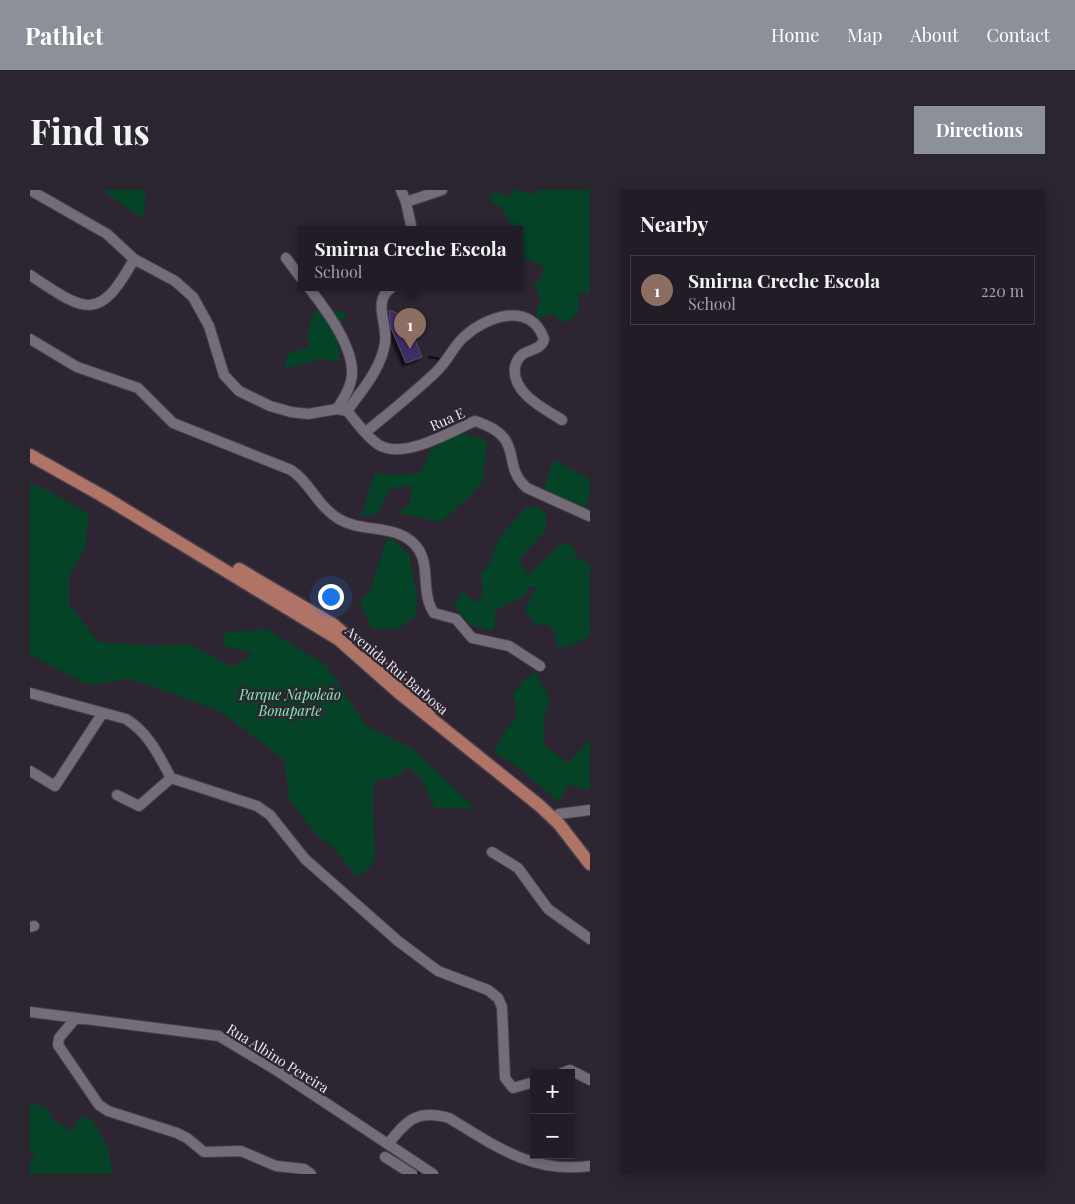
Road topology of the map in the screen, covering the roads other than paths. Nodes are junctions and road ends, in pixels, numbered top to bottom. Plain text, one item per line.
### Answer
1 (30, 190) edge
2 (401, 190) edge
3 (442, 190) edge
4 (406, 202) junction
5 (411, 226) edge
6 (286, 258) dead end
7 (134, 259) junction
8 (298, 274) edge
9 (30, 275) edge
10 (311, 291) edge
11 (388, 291) edge
12 (30, 339) edge
13 (342, 410) junction
14 (562, 420) dead end
15 (366, 432) junction
16 (30, 446) edge
17 (30, 456) edge
18 (589, 516) edge
19 (540, 666) dead end
20 (30, 693) edge
21 (102, 714) junction
22 (30, 772) edge
23 (172, 778) junction
24 (117, 795) dead end
25 (590, 810) edge
26 (559, 814) junction
27 (492, 852) dead end
28 (590, 854) edge
29 (590, 864) edge
30 (590, 939) edge
31 (30, 1012) edge
32 (75, 1019) junction
33 (575, 1074) edge
34 (590, 1080) edge
35 (530, 1083) edge
36 (388, 1144) junction
37 (385, 1157) dead end
38 (590, 1166) edge
39 (311, 1174) edge
40 (412, 1174) edge
41 (433, 1174) edge

1 - 7 street
2 - 4 street
3 - 4 street
4 - 5 street
6 - 8 street
7 - 9 street
7 - 13 street
10 - 13 street
11 - 13 street
12 - 19 street
13 - 15 street, Rua E
14 - 15 street
15 - 18 street, Rua E
16 - 26 main road, Avenida Rui Barbosa
17 - 29 main road, Avenida Rui Barbosa
20 - 21 street
21 - 22 street
21 - 23 street
23 - 24 street
23 - 35 street
25 - 26 street
26 - 28 main road, Avenida Rui Barbosa
27 - 30 street
31 - 32 street, Rua Albino Pereira
32 - 36 street, Rua Albino Pereira
32 - 39 street
33 - 34 street
36 - 38 street
36 - 41 street, Rua Albino Pereira
37 - 40 street

